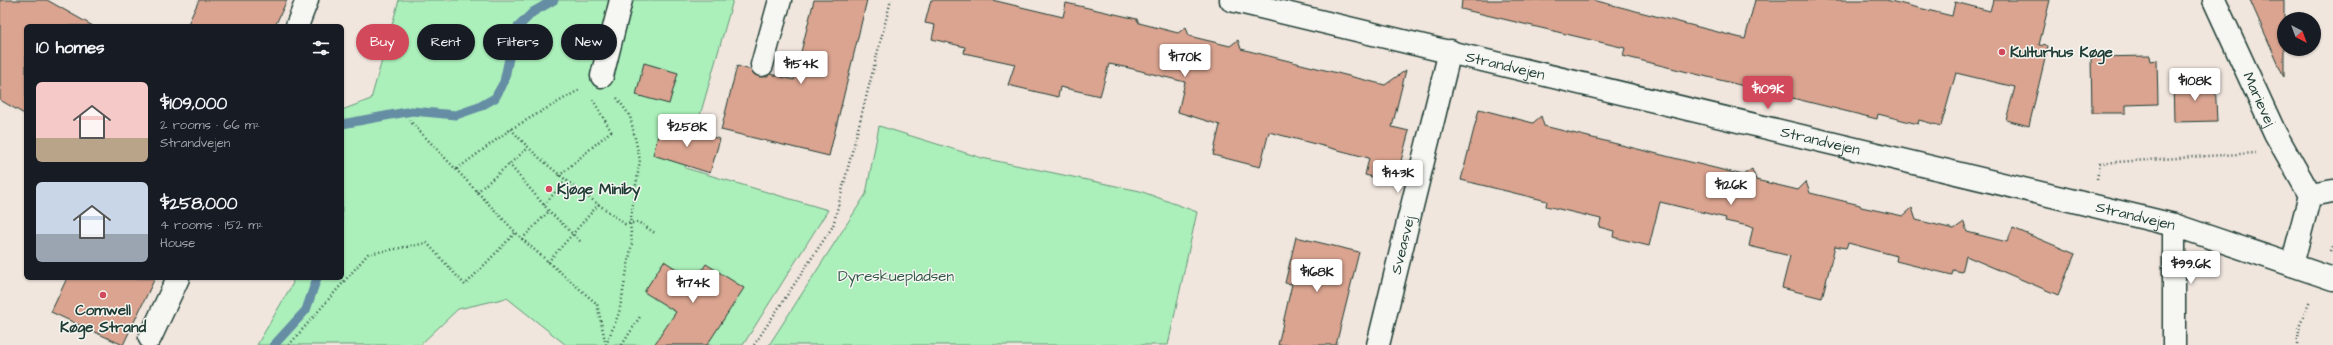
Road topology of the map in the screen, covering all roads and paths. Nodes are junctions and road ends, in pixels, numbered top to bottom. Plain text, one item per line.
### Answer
1 (307, 0) edge
2 (621, 0) edge
3 (780, 0) edge
4 (891, 0) edge
5 (1231, 0) edge
6 (2214, 0) edge
7 (1281, 6) edge
8 (298, 24) edge
9 (1450, 51) junction
10 (762, 65) dead end
11 (593, 81) junction
12 (409, 120) dead end
13 (511, 129) junction
14 (528, 148) junction
15 (2284, 151) junction
16 (509, 164) junction
17 (457, 169) junction
18 (559, 176) junction
19 (565, 181) junction
20 (2333, 191) edge
21 (477, 192) junction
22 (2310, 195) junction
23 (599, 204) junction
24 (544, 205) junction
25 (2091, 206) junction
26 (549, 212) junction
27 (630, 223) junction
28 (2174, 225) junction
29 (516, 232) junction
30 (655, 233) dead end
31 (572, 234) junction
32 (522, 238) junction
33 (581, 242) dead end
34 (548, 262) junction
35 (2292, 265) junction
36 (2327, 277) edge
37 (177, 280) edge
38 (641, 315) dead end
39 (150, 338) dead end
40 (289, 345) edge
41 (606, 345) edge
42 (622, 345) edge
43 (754, 345) edge
44 (1378, 345) edge
45 (2174, 345) edge
46 (2297, 345) edge

1 - 8 street
2 - 11 street
3 - 10 street
4 - 43 path
5 - 7 street, Strandvejen
6 - 15 street, Marievej
7 - 9 street, Strandvejen
9 - 25 street, Strandvejen
9 - 44 street, Sveasvej
11 - 13 path
11 - 18 path
11 - 27 path
12 - 17 path
13 - 14 path
13 - 17 path
14 - 16 path
14 - 18 path
15 - 22 street, Marievej
15 - 25 path
16 - 21 path
16 - 24 path
17 - 21 path
18 - 19 path
19 - 23 path
19 - 24 path
20 - 22 street
21 - 29 path
22 - 35 street
23 - 27 path
23 - 31 path
24 - 26 path
25 - 28 street, Strandvejen
26 - 31 path
26 - 32 path
27 - 30 path
27 - 41 path
28 - 35 street, Strandvejen
28 - 45 street
29 - 32 path
29 - 40 path
31 - 33 path
31 - 34 path
32 - 34 path
34 - 41 path
35 - 36 street, Strandvejen
36 - 46 path
37 - 39 street
38 - 42 path

